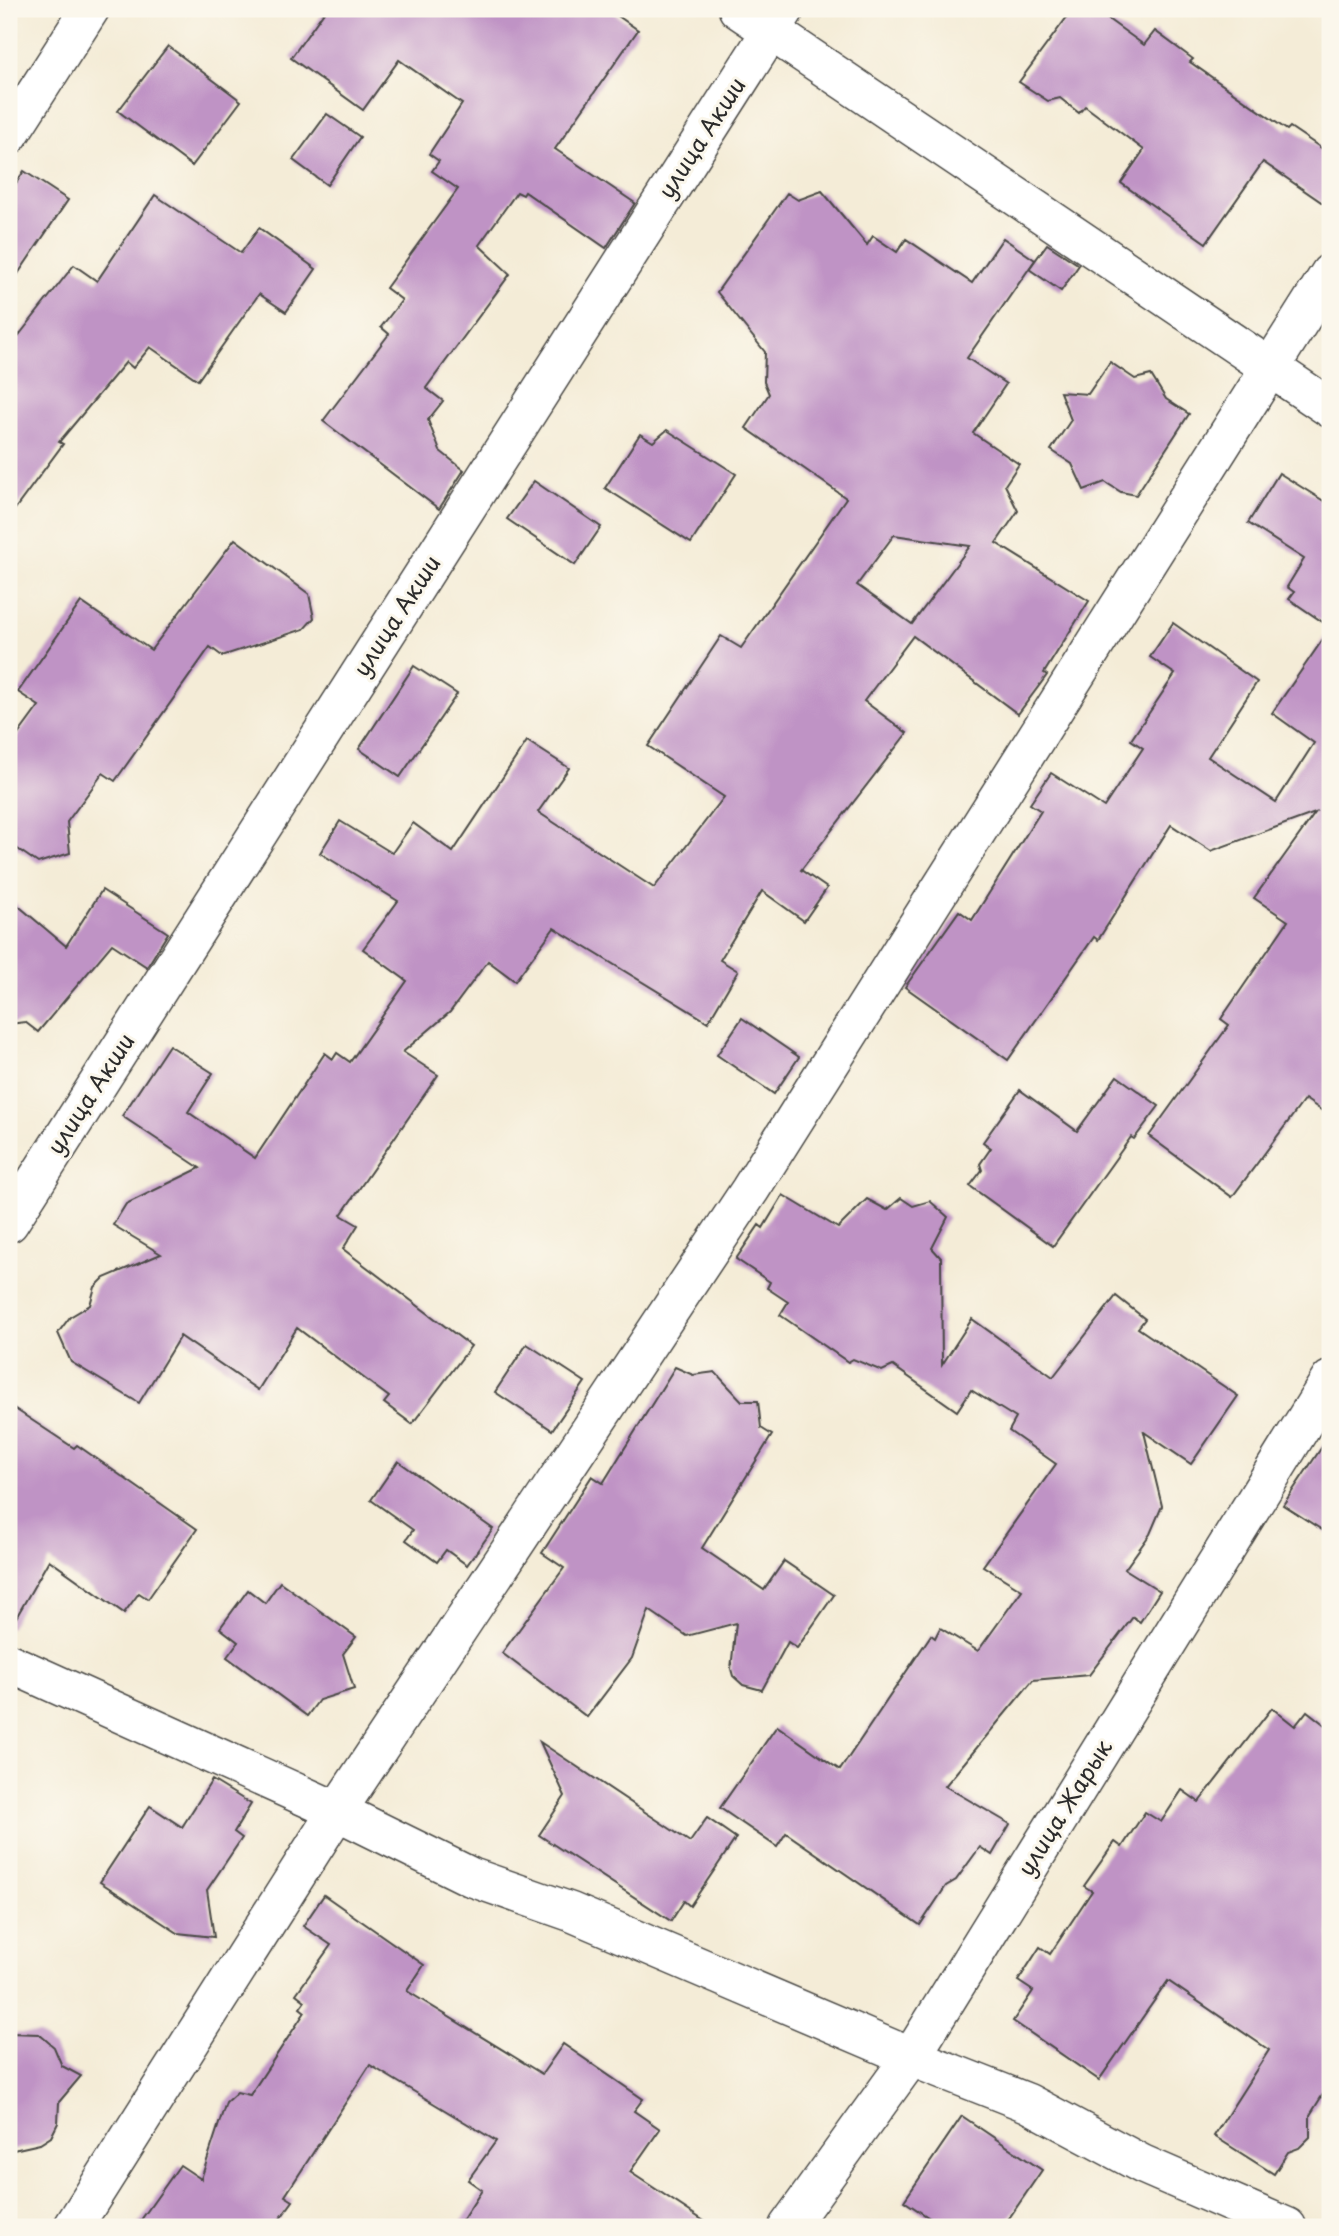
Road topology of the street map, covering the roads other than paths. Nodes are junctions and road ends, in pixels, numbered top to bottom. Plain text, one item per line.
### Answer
1 (90, 9) edge
2 (738, 9) edge
3 (777, 20) edge
4 (9, 135) edge
5 (1330, 273) edge
6 (1270, 367) junction
7 (1330, 408) edge
8 (9, 1223) edge
9 (1330, 1380) edge
10 (9, 1662) edge
11 (337, 1811) junction
12 (911, 2057) junction
13 (73, 2227) edge
14 (788, 2227) edge
15 (1287, 2227) edge

1 - 4 street
2 - 3 street
3 - 6 street
3 - 8 street, улица Акши
5 - 6 street
6 - 7 street
6 - 11 street
9 - 12 street, улица Жарык
10 - 11 street
11 - 12 street
11 - 13 street
12 - 14 street, улица Жарык
12 - 15 street

